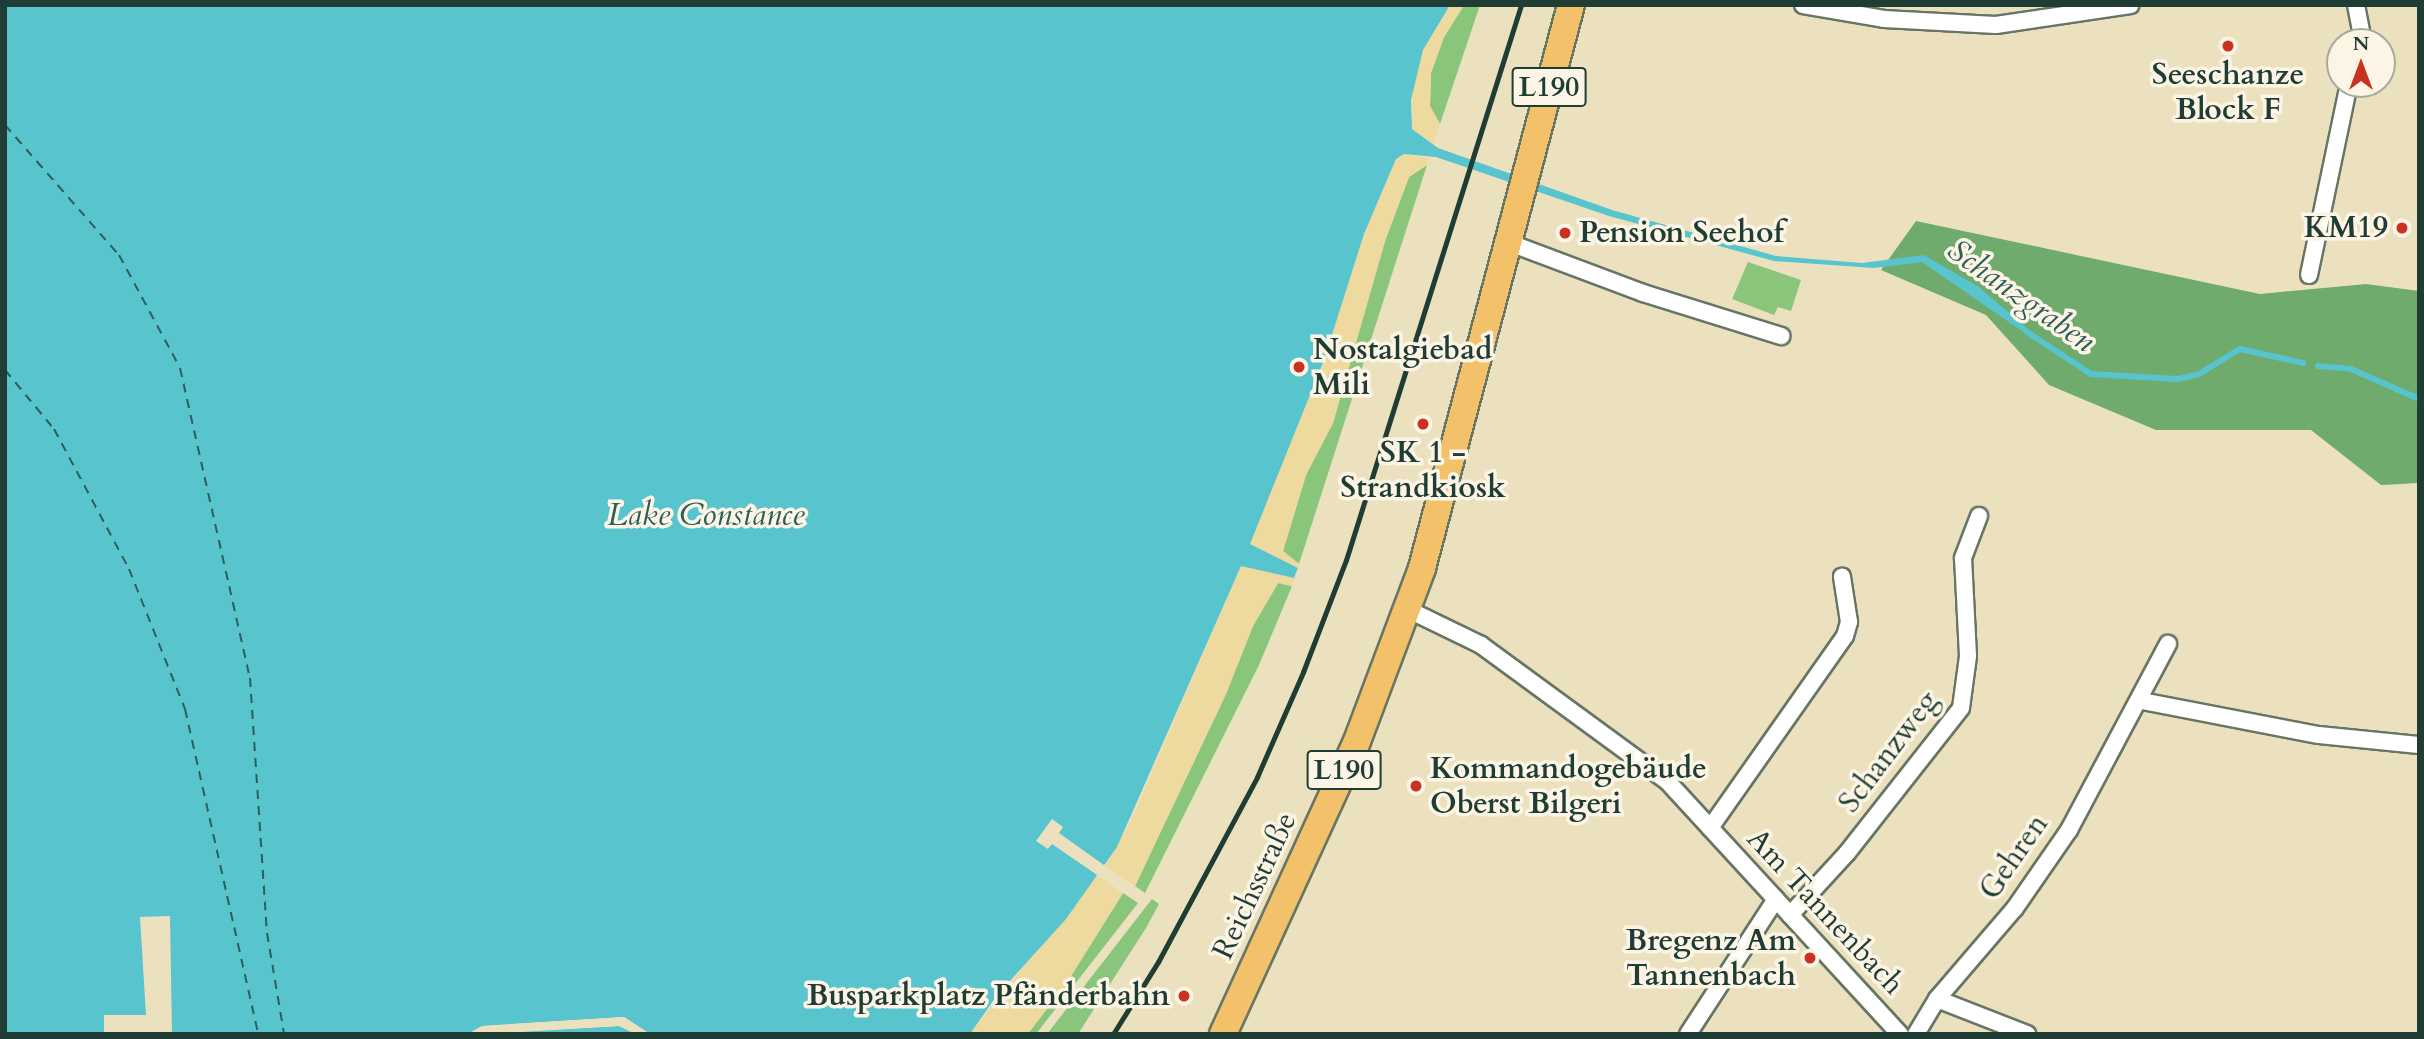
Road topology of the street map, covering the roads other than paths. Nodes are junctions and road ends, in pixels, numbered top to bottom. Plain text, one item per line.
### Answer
1 (1571, 5) edge
2 (1803, 5) edge
3 (2131, 5) edge
4 (2356, 5) edge
5 (2360, 28) edge
6 (2346, 98) edge
7 (1510, 243) junction
8 (2309, 275) dead end
9 (1781, 336) dead end
10 (1979, 516) dead end
11 (1842, 577) dead end
12 (1407, 609) junction
13 (2168, 644) dead end
14 (2142, 701) junction
15 (2419, 745) edge
16 (1710, 828) junction
17 (1776, 899) junction
18 (1790, 915) junction
19 (1937, 999) junction
20 (1223, 1034) edge
21 (1688, 1034) edge
22 (1900, 1034) edge
23 (1916, 1034) edge
24 (2026, 1034) edge

1 - 7 main road, L190
2 - 3 street
4 - 5 street
6 - 8 street
7 - 9 street
7 - 12 main road, L190
10 - 18 street, Schanzweg
11 - 16 street, Am Tannenbach
12 - 16 street, Am Tannenbach
12 - 20 main road, Reichsstraße / L190
13 - 14 street, Gehren
14 - 15 street
14 - 19 street, Gehren
16 - 17 street, Am Tannenbach
17 - 18 street, Am Tannenbach
17 - 21 street
18 - 22 street, Am Tannenbach
19 - 23 street, Gehren
19 - 24 street, Am Tannenbach

